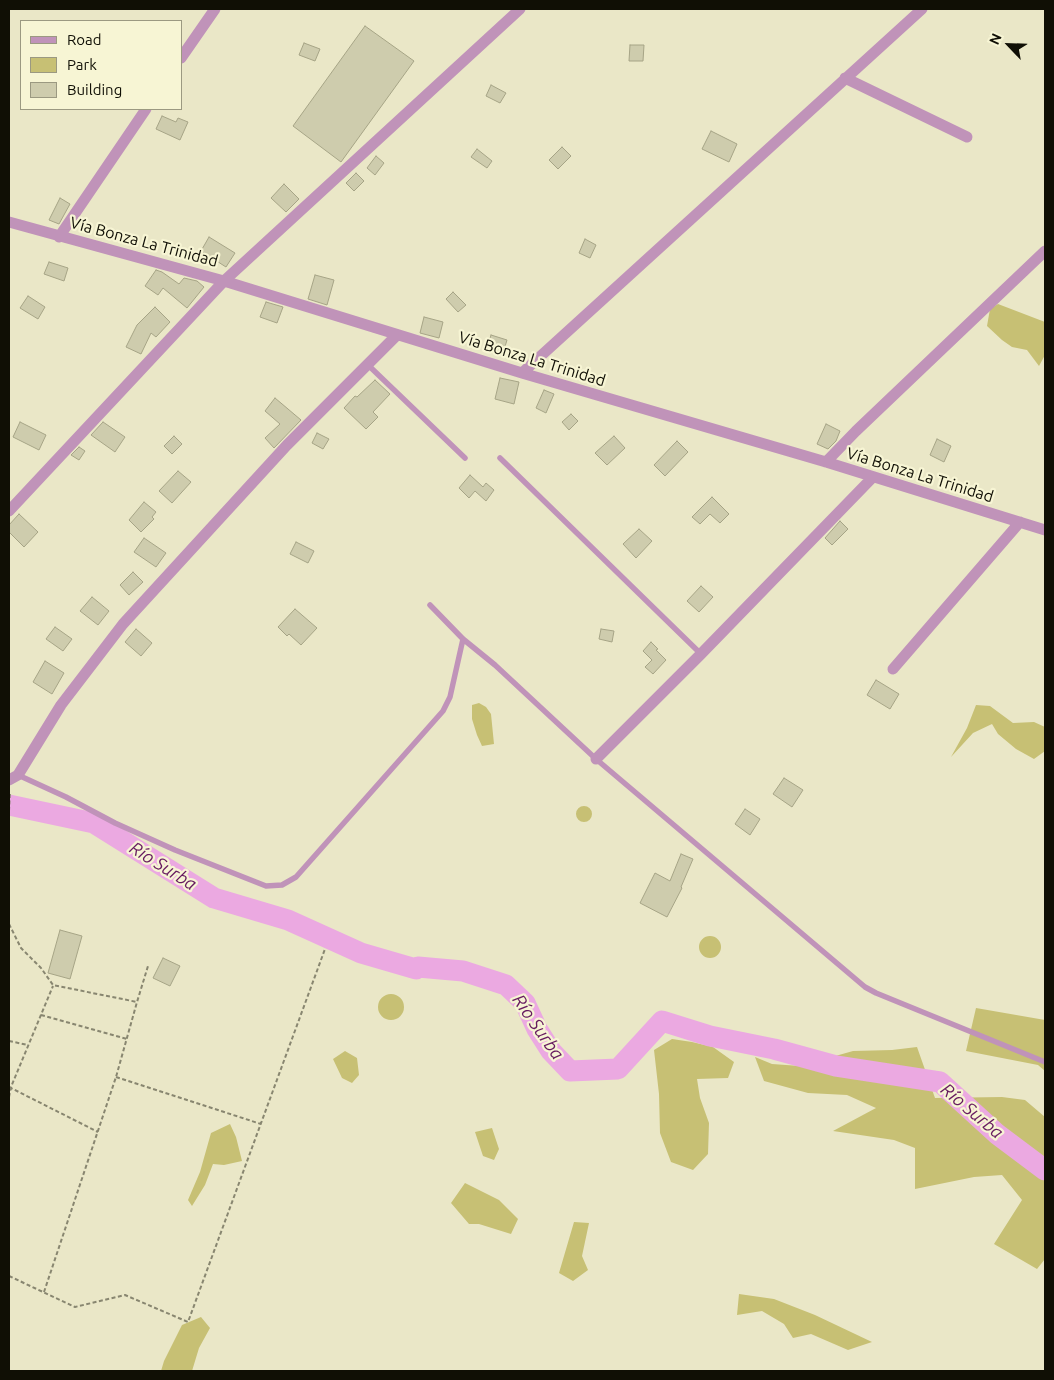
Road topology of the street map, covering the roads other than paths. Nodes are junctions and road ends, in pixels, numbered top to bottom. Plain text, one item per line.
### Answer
1 (215, 9) edge
2 (520, 9) edge
3 (922, 9) edge
4 (182, 57) edge
5 (845, 78) junction
6 (145, 110) edge
7 (967, 137) dead end
8 (9, 222) edge
9 (59, 237) junction
10 (1045, 251) edge
11 (224, 280) junction
12 (397, 334) junction
13 (367, 364) junction
14 (522, 373) junction
15 (465, 458) dead end
16 (500, 458) dead end
17 (826, 462) junction
18 (873, 477) junction
19 (9, 511) edge
20 (1020, 522) junction
21 (1045, 530) edge
22 (430, 605) dead end
23 (464, 639) junction
24 (701, 654) junction
25 (893, 669) dead end
26 (596, 759) junction
27 (12, 778) edge
28 (1045, 1062) edge

1 - 4 street
2 - 11 street
3 - 5 street
5 - 7 street
5 - 14 street
6 - 9 street
8 - 9 street, Vía Bonza La Trinidad
9 - 11 street, Vía Bonza La Trinidad
10 - 17 street
11 - 12 street, Vía Bonza La Trinidad
11 - 19 street
12 - 13 street
12 - 14 street, Vía Bonza La Trinidad
13 - 15 lane
13 - 27 street
14 - 17 street, Vía Bonza La Trinidad
16 - 24 lane
17 - 18 street, Vía Bonza La Trinidad
18 - 20 street, Vía Bonza La Trinidad
18 - 24 street
20 - 21 street, Vía Bonza La Trinidad
20 - 25 street
22 - 23 lane
23 - 26 lane
23 - 27 lane
24 - 26 street
26 - 28 lane

